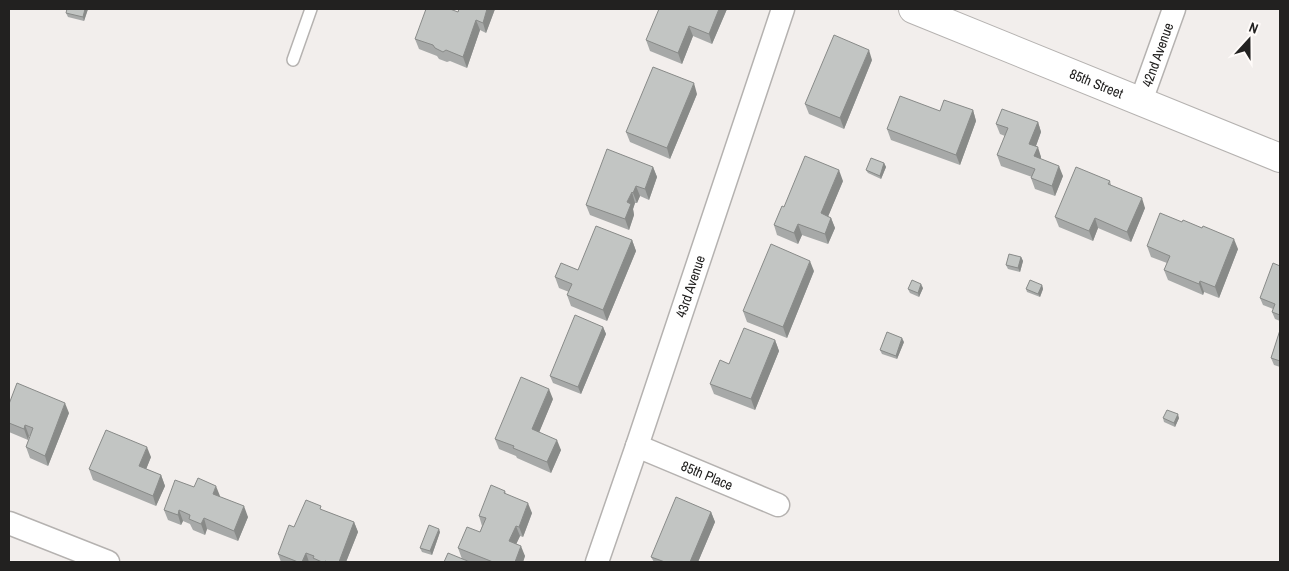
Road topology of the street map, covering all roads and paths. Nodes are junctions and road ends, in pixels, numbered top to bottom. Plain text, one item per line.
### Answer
1 (311, 9) edge
2 (783, 9) edge
3 (913, 9) edge
4 (1174, 9) edge
5 (294, 60) dead end
6 (1141, 101) junction
7 (1280, 158) edge
8 (637, 446) junction
9 (778, 505) dead end
10 (9, 523) edge
11 (108, 562) edge
12 (597, 562) edge

1 - 5 lane
2 - 8 street, 43rd Avenue
3 - 6 street, 85th Street
4 - 6 street, 42nd Avenue
6 - 7 street, 85th Street
8 - 9 street, 85th Place
8 - 12 street, 43rd Avenue
10 - 11 street

